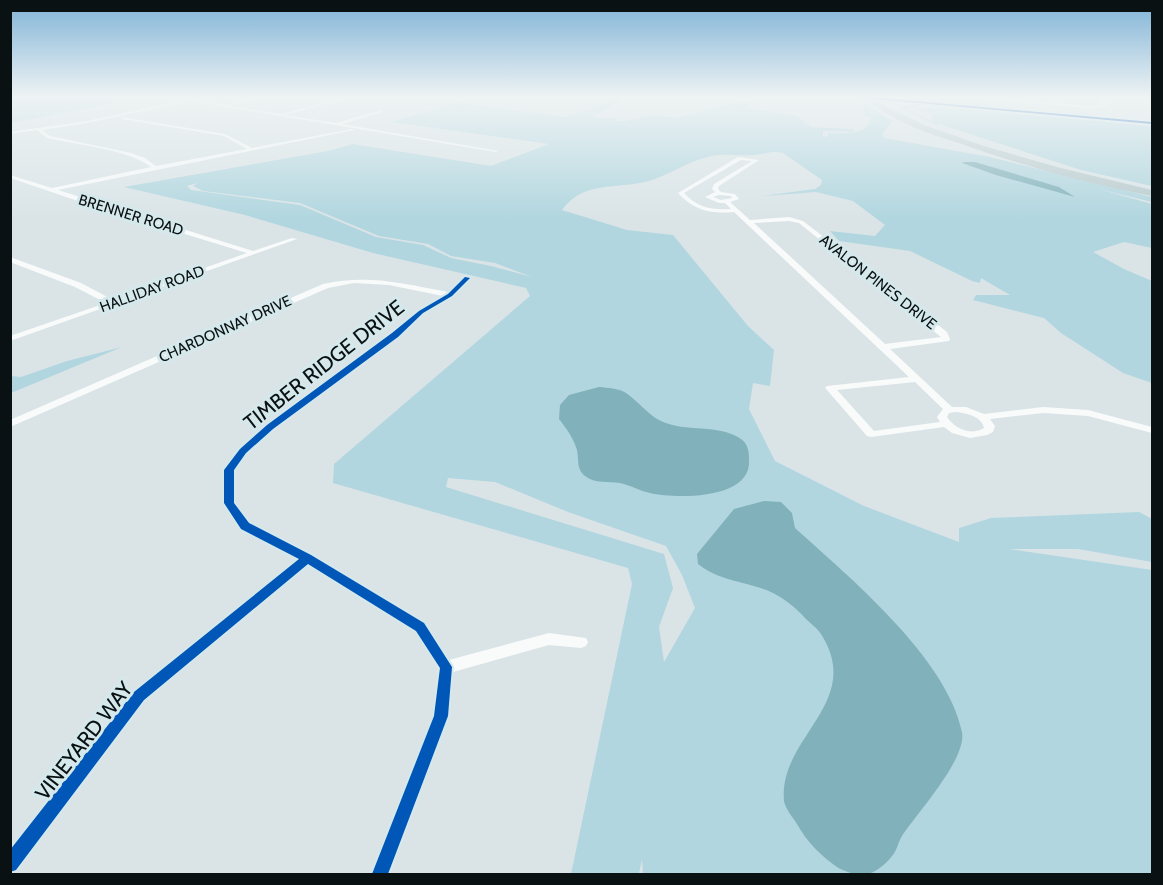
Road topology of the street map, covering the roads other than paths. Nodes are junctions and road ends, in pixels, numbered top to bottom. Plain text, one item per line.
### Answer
1 (50, 137) edge
2 (229, 137) edge
3 (313, 137) edge
4 (413, 137) edge
5 (956, 137) edge
6 (961, 137) edge
7 (253, 150) junction
8 (996, 150) junction
9 (496, 151) dead end
10 (729, 165) junction
11 (155, 168) junction
12 (745, 168) junction
13 (10, 176) edge
14 (21, 180) junction
15 (10, 182) edge
16 (1152, 188) edge
17 (52, 190) junction
18 (719, 193) junction
19 (1152, 193) edge
20 (710, 199) junction
21 (688, 201) junction
22 (727, 202) junction
23 (736, 210) junction
24 (748, 222) junction
25 (294, 239) dead end
26 (253, 253) junction
27 (10, 259) edge
28 (467, 278) dead end
29 (450, 295) junction
30 (112, 303) junction
31 (10, 339) edge
32 (884, 347) junction
33 (917, 379) junction
34 (950, 410) junction
35 (983, 417) junction
36 (10, 424) edge
37 (946, 424) junction
38 (1152, 430) edge
39 (307, 558) junction
40 (581, 642) dead end
41 (446, 667) junction
42 (10, 864) edge
43 (380, 874) edge

1 - 11 street
2 - 7 street
3 - 7 street
4 - 9 street
5 - 8 highway
6 - 8 highway
7 - 11 street
8 - 16 highway
8 - 19 highway
10 - 12 street
10 - 12 street
10 - 21 street
11 - 17 street
12 - 18 street
13 - 14 street, BRENNER ROAD
14 - 15 street
14 - 17 street, BRENNER ROAD
17 - 26 street, BRENNER ROAD
18 - 20 street
18 - 22 street
20 - 21 street
20 - 22 street
21 - 23 street
22 - 23 street
23 - 24 street
24 - 32 street
24 - 32 street, AVALON PINES DRIVE
25 - 26 street, HALLIDAY ROAD
26 - 30 street, HALLIDAY ROAD
27 - 30 street
28 - 29 street, TIMBER RIDGE DRIVE
29 - 36 street, CHARDONNAY DRIVE
29 - 39 street, TIMBER RIDGE DRIVE
30 - 31 street, HALLIDAY ROAD
32 - 33 street
33 - 34 street
33 - 37 street
34 - 35 street
34 - 37 street
35 - 37 street
35 - 38 street
39 - 41 street, TIMBER RIDGE DRIVE
39 - 42 street, VINEYARD WAY
40 - 41 street
41 - 43 street

